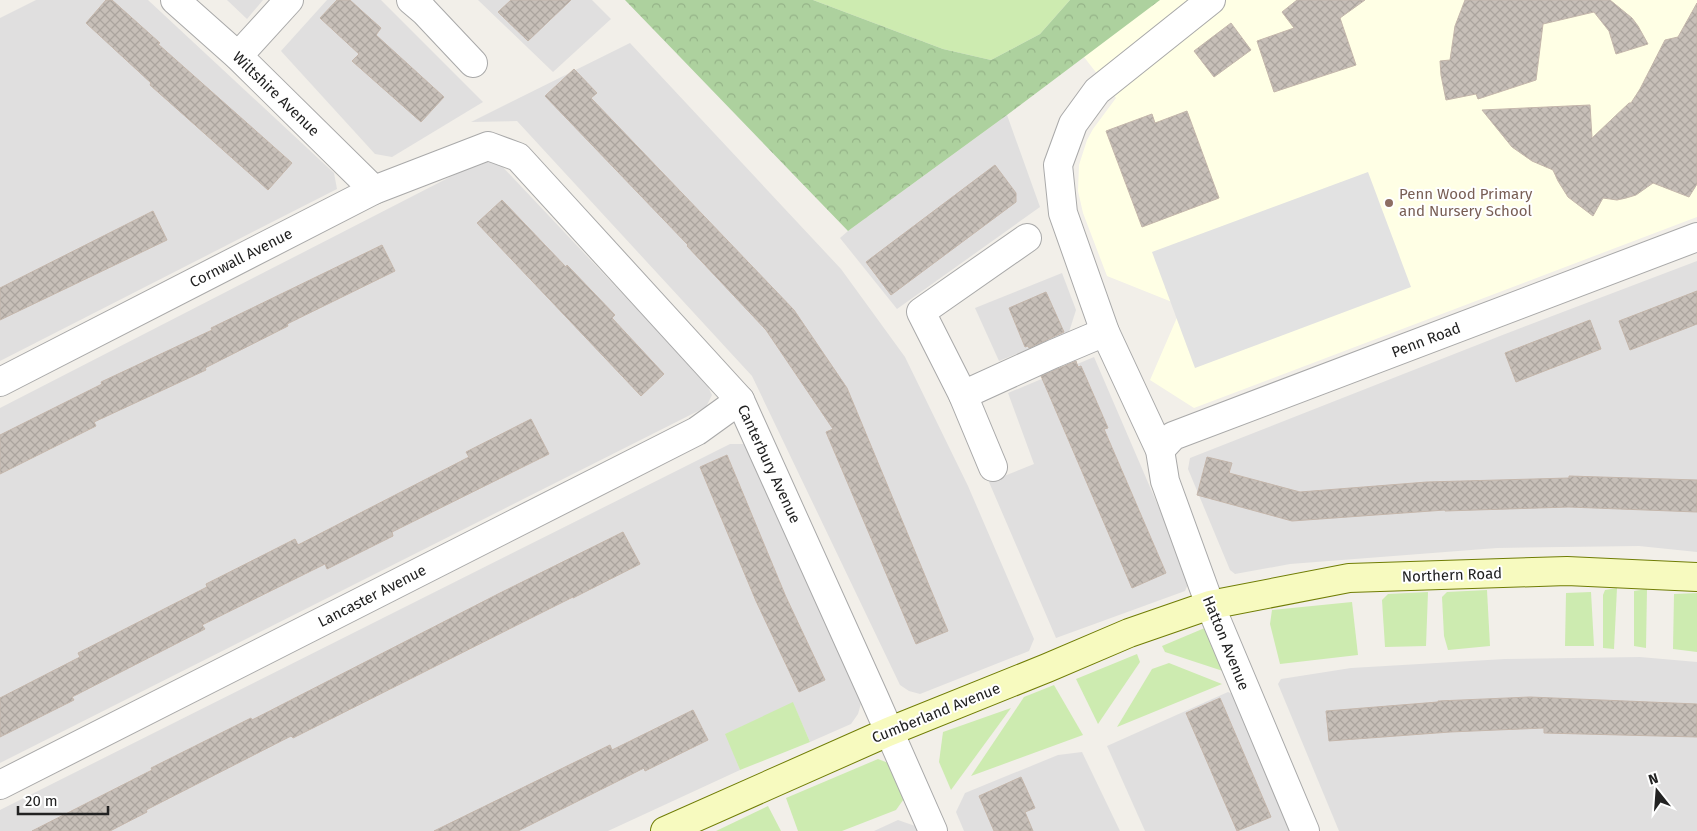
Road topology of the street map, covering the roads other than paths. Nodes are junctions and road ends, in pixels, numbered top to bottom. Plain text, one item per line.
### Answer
1 (175, 0) edge
2 (289, 0) edge
3 (411, 0) edge
4 (1211, 0) edge
5 (238, 56) junction
6 (473, 63) dead end
7 (488, 146) joint
8 (374, 190) junction
9 (1697, 237) edge
10 (1027, 238) dead end
11 (1104, 332) junction
12 (0, 382) edge
13 (963, 395) junction
14 (740, 400) junction
15 (1160, 450) junction
16 (993, 467) dead end
17 (1697, 577) edge
18 (1210, 605) junction
19 (888, 732) junction
20 (0, 785) edge
21 (665, 831) edge
22 (933, 831) edge
23 (1305, 831) edge

1 - 5 street, Wiltshire Avenue
2 - 5 street
3 - 6 street
4 - 11 street, Hatton Avenue
5 - 8 street, Wiltshire Avenue
7 - 8 street, Cornwall Avenue
7 - 14 street, Canterbury Avenue
8 - 12 street, Cornwall Avenue
9 - 15 street, Penn Road
10 - 13 street
11 - 13 street
11 - 15 street, Hatton Avenue
13 - 16 street
14 - 19 street, Canterbury Avenue
14 - 20 street, Lancaster Avenue
15 - 18 street, Hatton Avenue
17 - 18 street, Northern Road
18 - 19 street, Cumberland Avenue
18 - 23 street, Hatton Avenue
19 - 21 street, Cumberland Avenue
19 - 22 street, Canterbury Avenue

